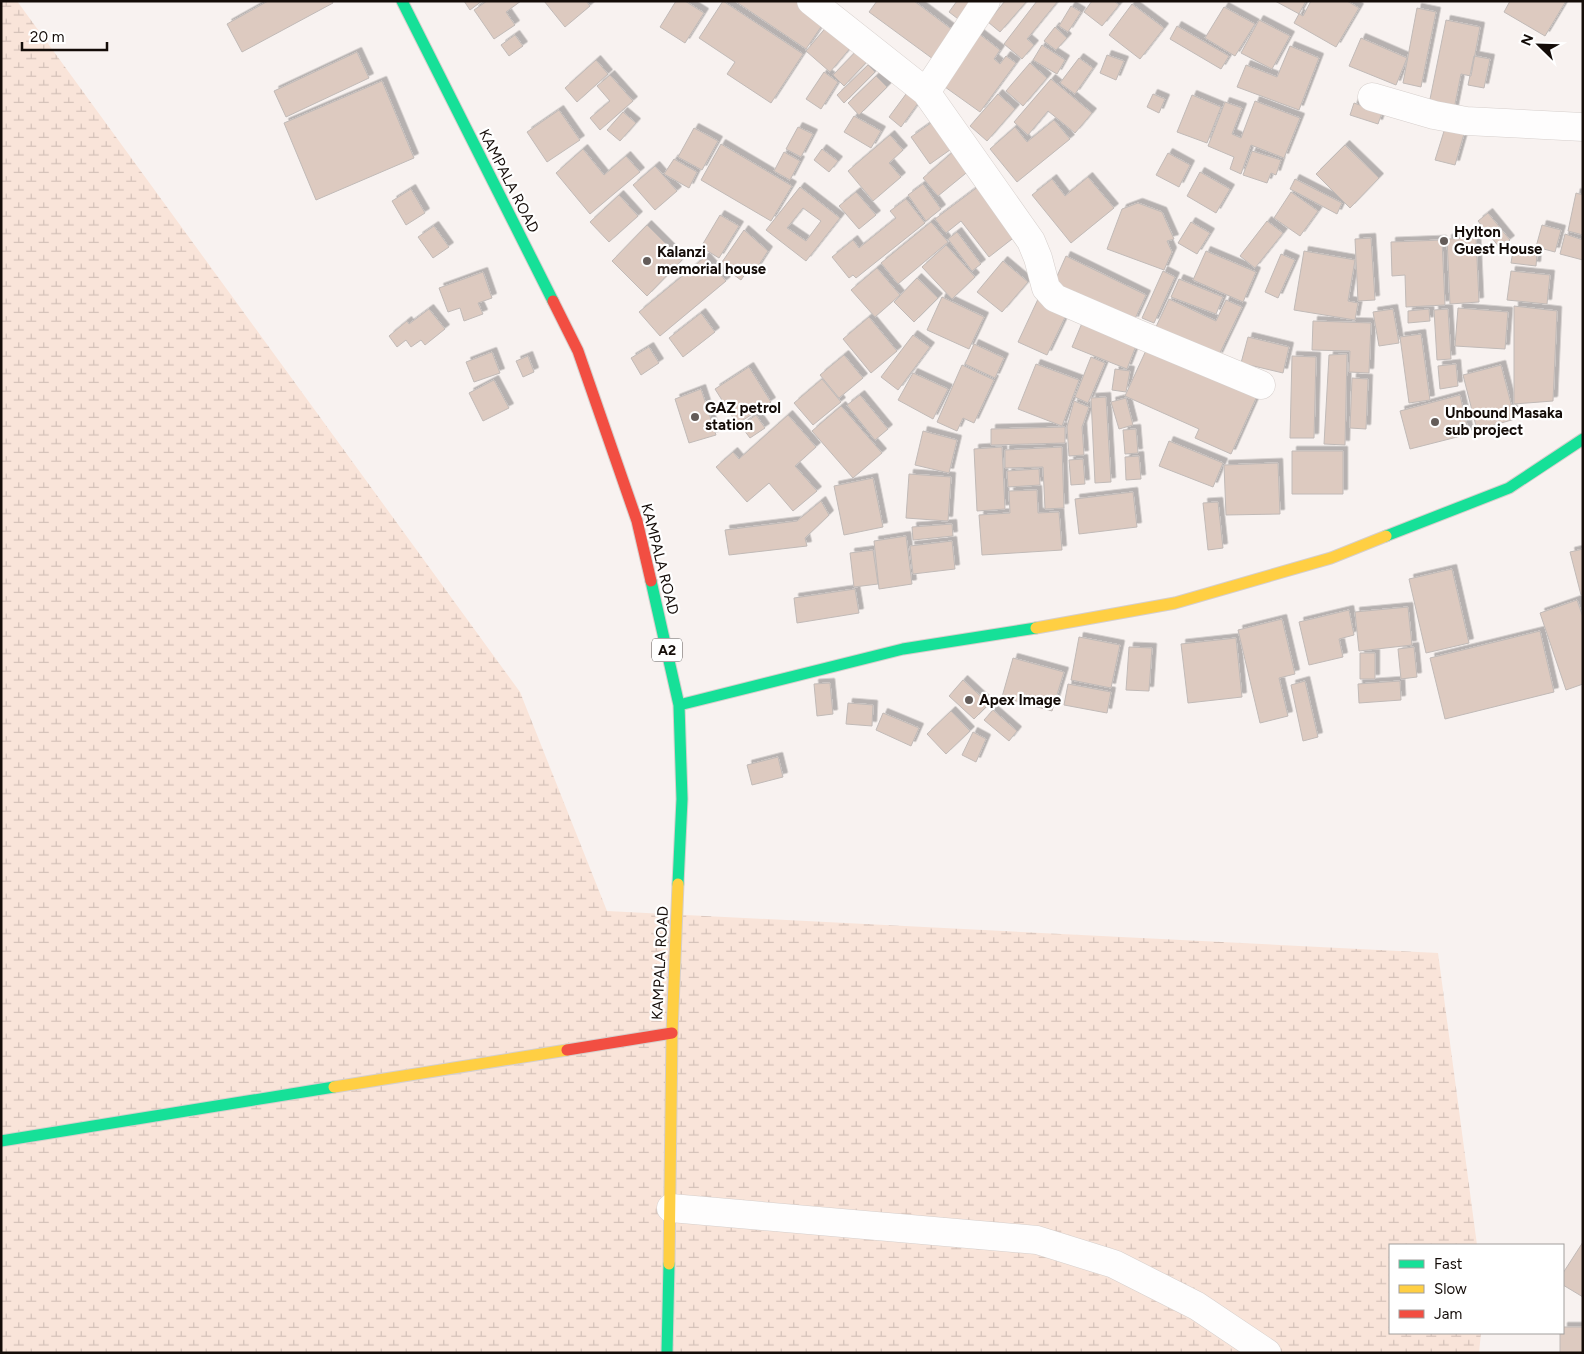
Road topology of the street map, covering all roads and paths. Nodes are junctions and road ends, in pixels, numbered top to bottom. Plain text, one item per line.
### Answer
1 (402, 1) edge
2 (810, 1) edge
3 (986, 1) edge
4 (926, 92) junction
5 (1372, 97) dead end
6 (1583, 127) edge
7 (1261, 385) dead end
8 (1583, 439) edge
9 (679, 705) junction
10 (672, 1033) junction
11 (1, 1141) edge
12 (671, 1208) junction
13 (667, 1353) edge
14 (1267, 1353) edge

1 - 9 street, KAMPALA ROAD / A2
2 - 4 street
3 - 4 street
4 - 7 street
5 - 6 street
8 - 9 street
9 - 10 street, KAMPALA ROAD / A2
10 - 11 street
10 - 12 street, KAMPALA ROAD / A2
12 - 13 street, KAMPALA ROAD / A2
12 - 14 street

